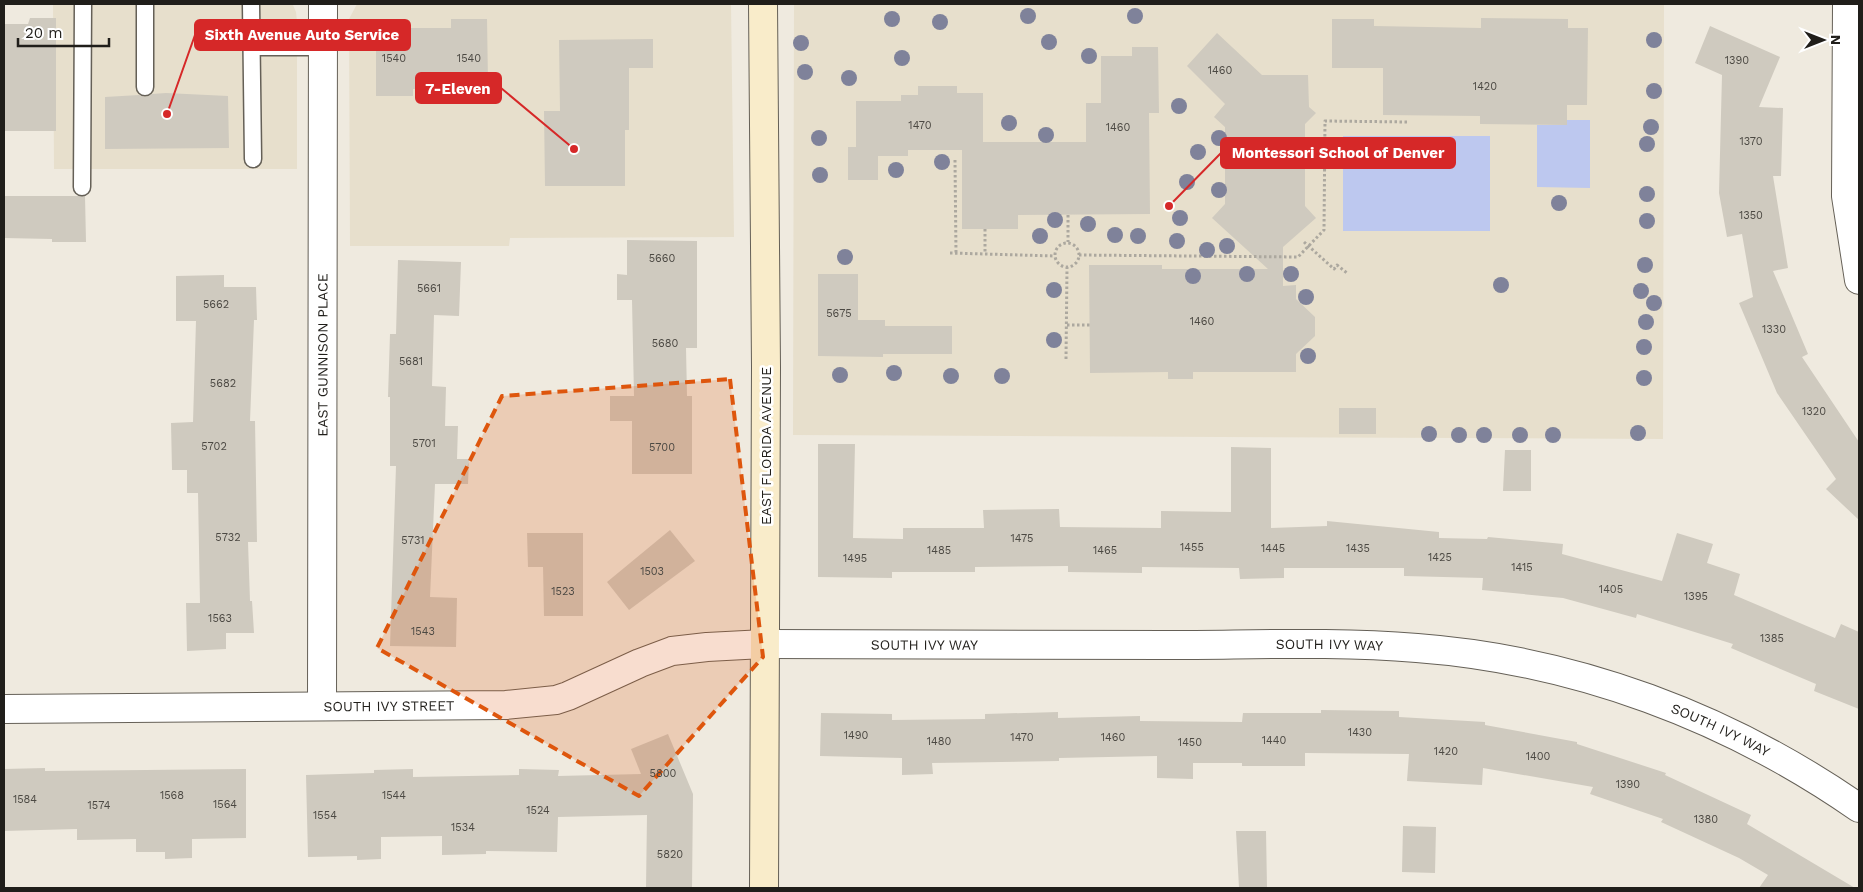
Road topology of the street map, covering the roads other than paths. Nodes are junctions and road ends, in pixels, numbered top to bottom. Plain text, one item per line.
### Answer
1 (83, 4) edge
2 (145, 4) edge
3 (251, 4) edge
4 (324, 4) edge
5 (763, 4) edge
6 (1848, 4) edge
7 (252, 47) junction
8 (323, 47) junction
9 (145, 87) dead end
10 (253, 159) dead end
11 (82, 187) dead end
12 (1859, 280) edge
13 (765, 644) junction
14 (322, 706) junction
15 (4, 709) edge
16 (1859, 808) edge
17 (764, 888) edge

1 - 11 lane
2 - 9 lane
3 - 7 lane
4 - 8 street, EAST GUNNISON PLACE
5 - 13 street, EAST FLORIDA AVENUE
6 - 12 street
7 - 8 lane
7 - 10 lane
8 - 14 street, EAST GUNNISON PLACE
13 - 14 street, SOUTH IVY STREET
13 - 16 street, SOUTH IVY WAY
13 - 17 street, EAST FLORIDA AVENUE
14 - 15 street, SOUTH IVY STREET

